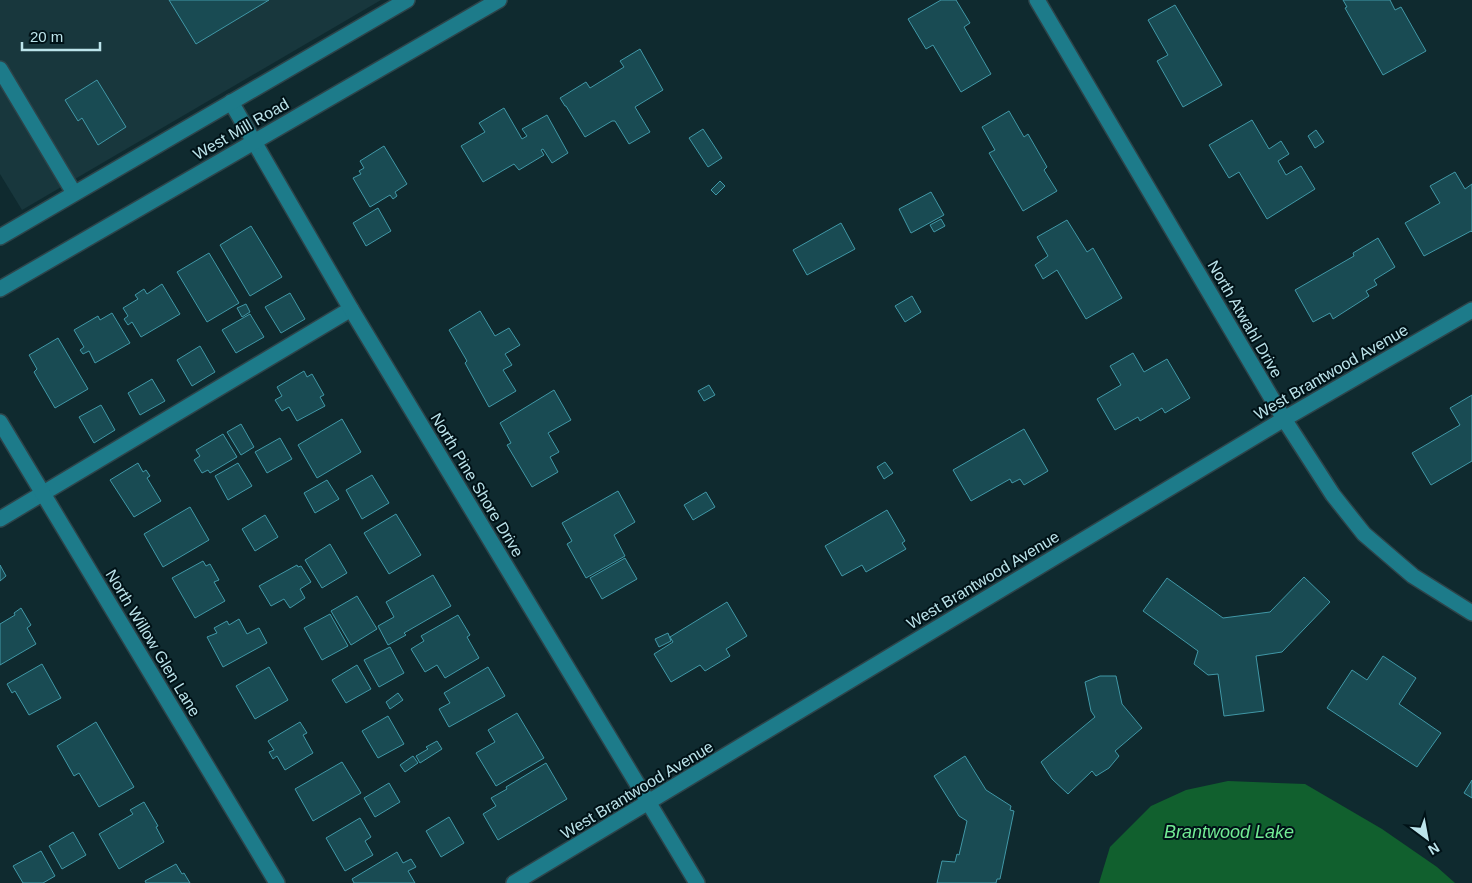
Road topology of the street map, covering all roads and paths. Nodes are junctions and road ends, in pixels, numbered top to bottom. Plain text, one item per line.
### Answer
1 (407, 0) edge
2 (499, 0) edge
3 (1037, 0) edge
4 (0, 69) edge
5 (231, 102) junction
6 (255, 141) junction
7 (74, 193) junction
8 (0, 237) edge
9 (0, 289) edge
10 (351, 309) junction
11 (1472, 310) edge
12 (1284, 419) junction
13 (0, 422) edge
14 (44, 494) junction
15 (0, 519) edge
16 (1472, 613) edge
17 (648, 804) junction
18 (277, 883) edge
19 (514, 883) edge
20 (696, 883) edge

1 - 5 street, West Mill Road
2 - 6 street, West Mill Road
3 - 12 street, North Atwahl Drive
4 - 7 street
5 - 6 street, North Pine Shore Drive
5 - 7 street, West Mill Road
6 - 9 street, West Mill Road
6 - 10 street, North Pine Shore Drive
7 - 8 street, West Mill Road
10 - 14 street
10 - 17 street, North Pine Shore Drive
11 - 12 street, West Brantwood Avenue
12 - 16 street, North Atwahl Drive
12 - 17 street, West Brantwood Avenue
13 - 14 street, North Willow Glen Lane
14 - 15 street
14 - 18 street, North Willow Glen Lane
17 - 19 street, West Brantwood Avenue
17 - 20 street, North Pine Shore Drive

